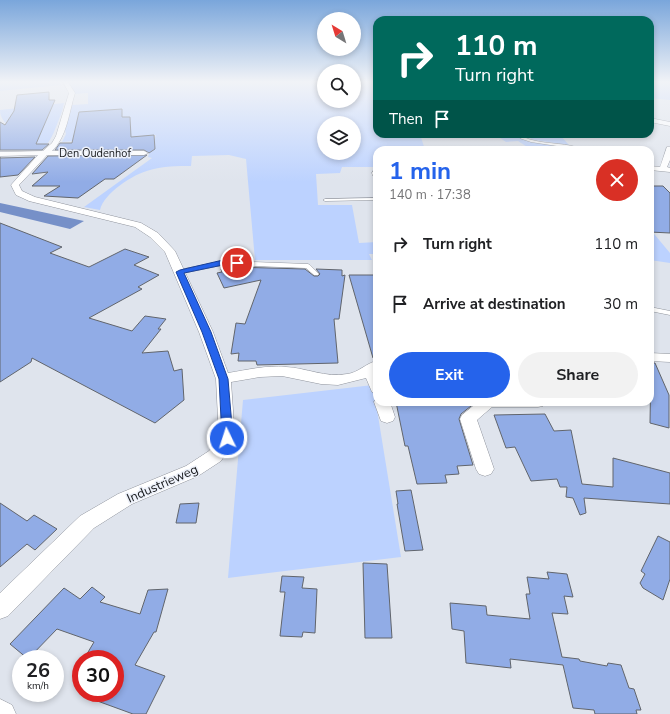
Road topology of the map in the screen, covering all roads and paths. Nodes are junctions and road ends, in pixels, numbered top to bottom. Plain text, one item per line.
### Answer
1 (65, 115) edge
2 (654, 121) edge
3 (670, 124) edge
4 (523, 138) edge
5 (567, 146) edge
6 (670, 149) edge
7 (45, 153) junction
8 (144, 153) dead end
9 (0, 154) edge
10 (654, 168) edge
11 (666, 170) edge
12 (373, 198) edge
13 (325, 200) dead end
14 (180, 272) junction
15 (316, 274) dead end
16 (654, 310) edge
17 (670, 313) edge
18 (654, 357) edge
19 (670, 358) edge
20 (373, 369) edge
21 (223, 379) junction
22 (383, 406) edge
23 (483, 406) edge
24 (387, 417) dead end
25 (485, 469) dead end
26 (0, 608) edge
27 (0, 712) edge
28 (3, 714) edge

1 - 7 street
2 - 3 street
4 - 5 lane
6 - 11 street
7 - 8 street, Den Oudenhof
7 - 9 street
7 - 14 street, Industrieweg
10 - 11 street
12 - 13 lane
14 - 15 lane
14 - 21 street, Industrieweg
16 - 17 lane
18 - 19 street
20 - 21 street
21 - 26 street, Industrieweg
22 - 24 street
23 - 25 street
27 - 28 street

